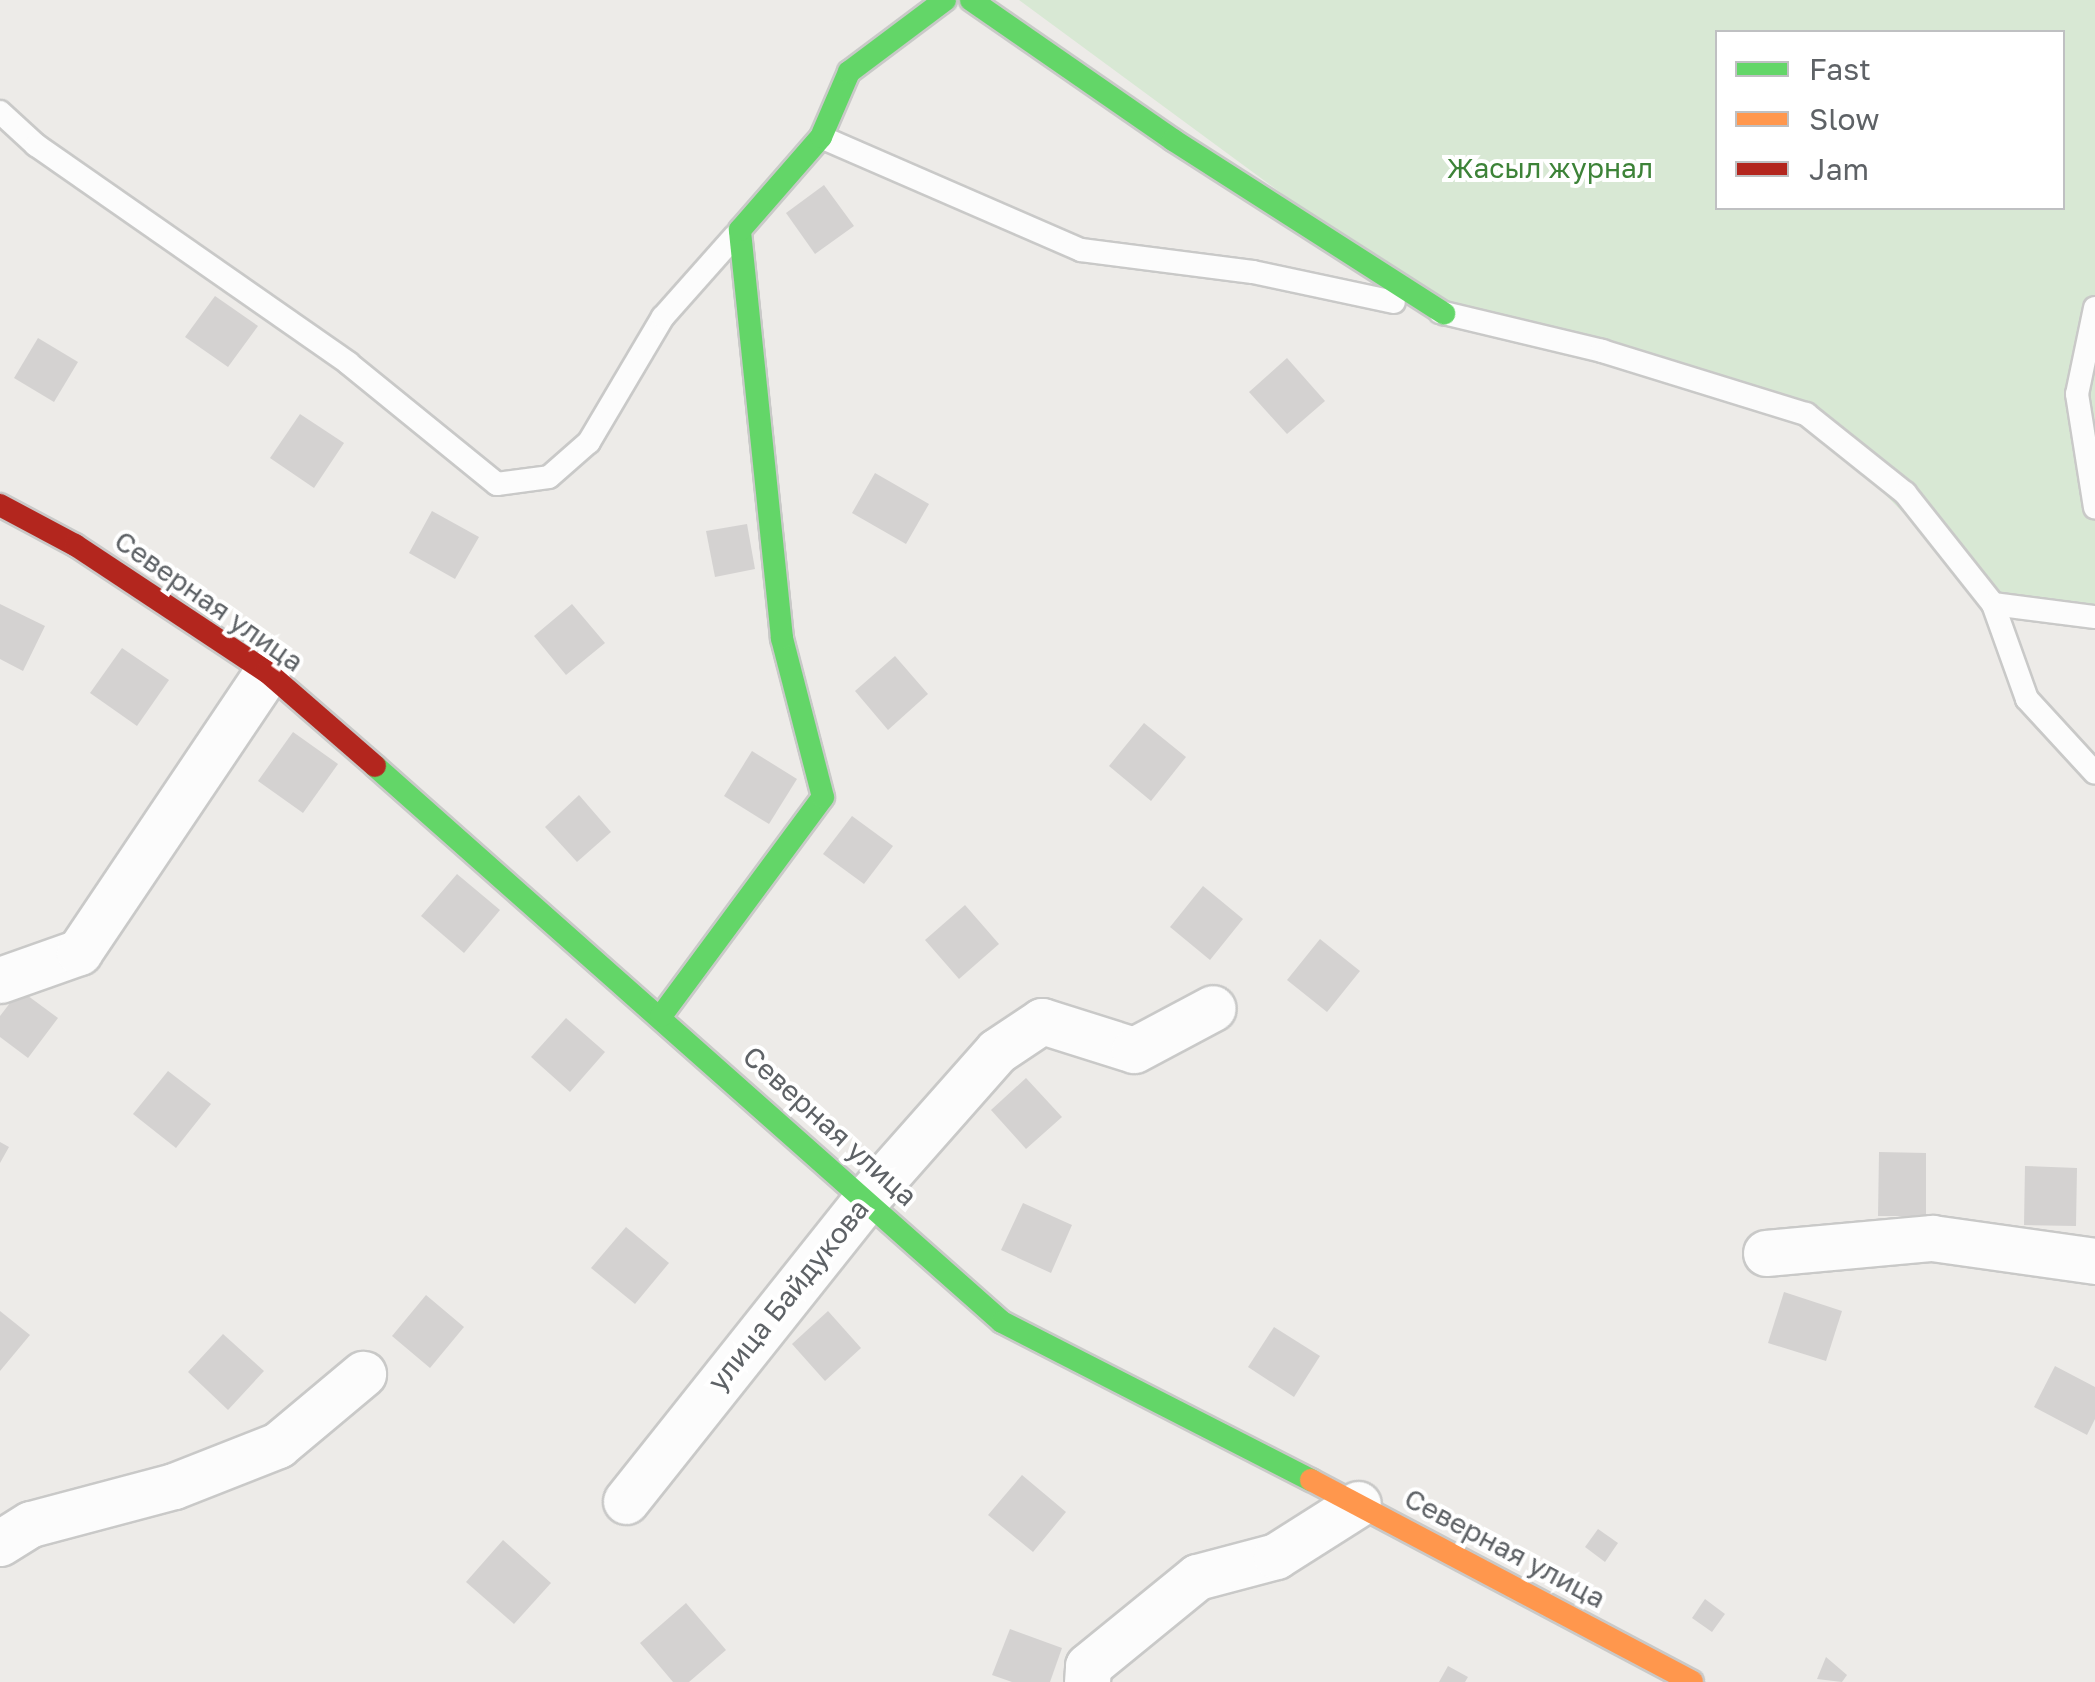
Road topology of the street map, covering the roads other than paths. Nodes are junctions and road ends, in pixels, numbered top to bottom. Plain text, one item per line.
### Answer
1 (945, 0) edge
2 (971, 0) edge
3 (0, 112) edge
4 (820, 136) junction
5 (740, 230) junction
6 (2095, 308) edge
7 (1444, 313) junction
8 (0, 504) edge
9 (2095, 508) edge
10 (1993, 604) junction
11 (2095, 617) edge
12 (267, 672) junction
13 (2095, 772) edge
14 (0, 980) edge
15 (1213, 1008) dead end
16 (662, 1016) junction
17 (867, 1198) junction
18 (1766, 1253) dead end
19 (2095, 1261) edge
20 (362, 1374) dead end
21 (626, 1500) dead end
22 (1358, 1504) junction
23 (0, 1543) edge
24 (1087, 1682) edge
25 (1692, 1682) edge

1 - 4 street
2 - 7 street
3 - 5 lane
4 - 5 street
4 - 7 lane
5 - 16 street
6 - 9 lane
7 - 10 lane
8 - 12 street, Северная улица
10 - 11 lane
10 - 13 lane
12 - 14 street
12 - 16 street, Северная улица
15 - 17 street, улица Байдукова
16 - 17 street, Северная улица
17 - 21 street, улица Байдукова
17 - 22 street, Северная улица
18 - 19 street
20 - 23 street
22 - 24 street
22 - 25 street, Северная улица

